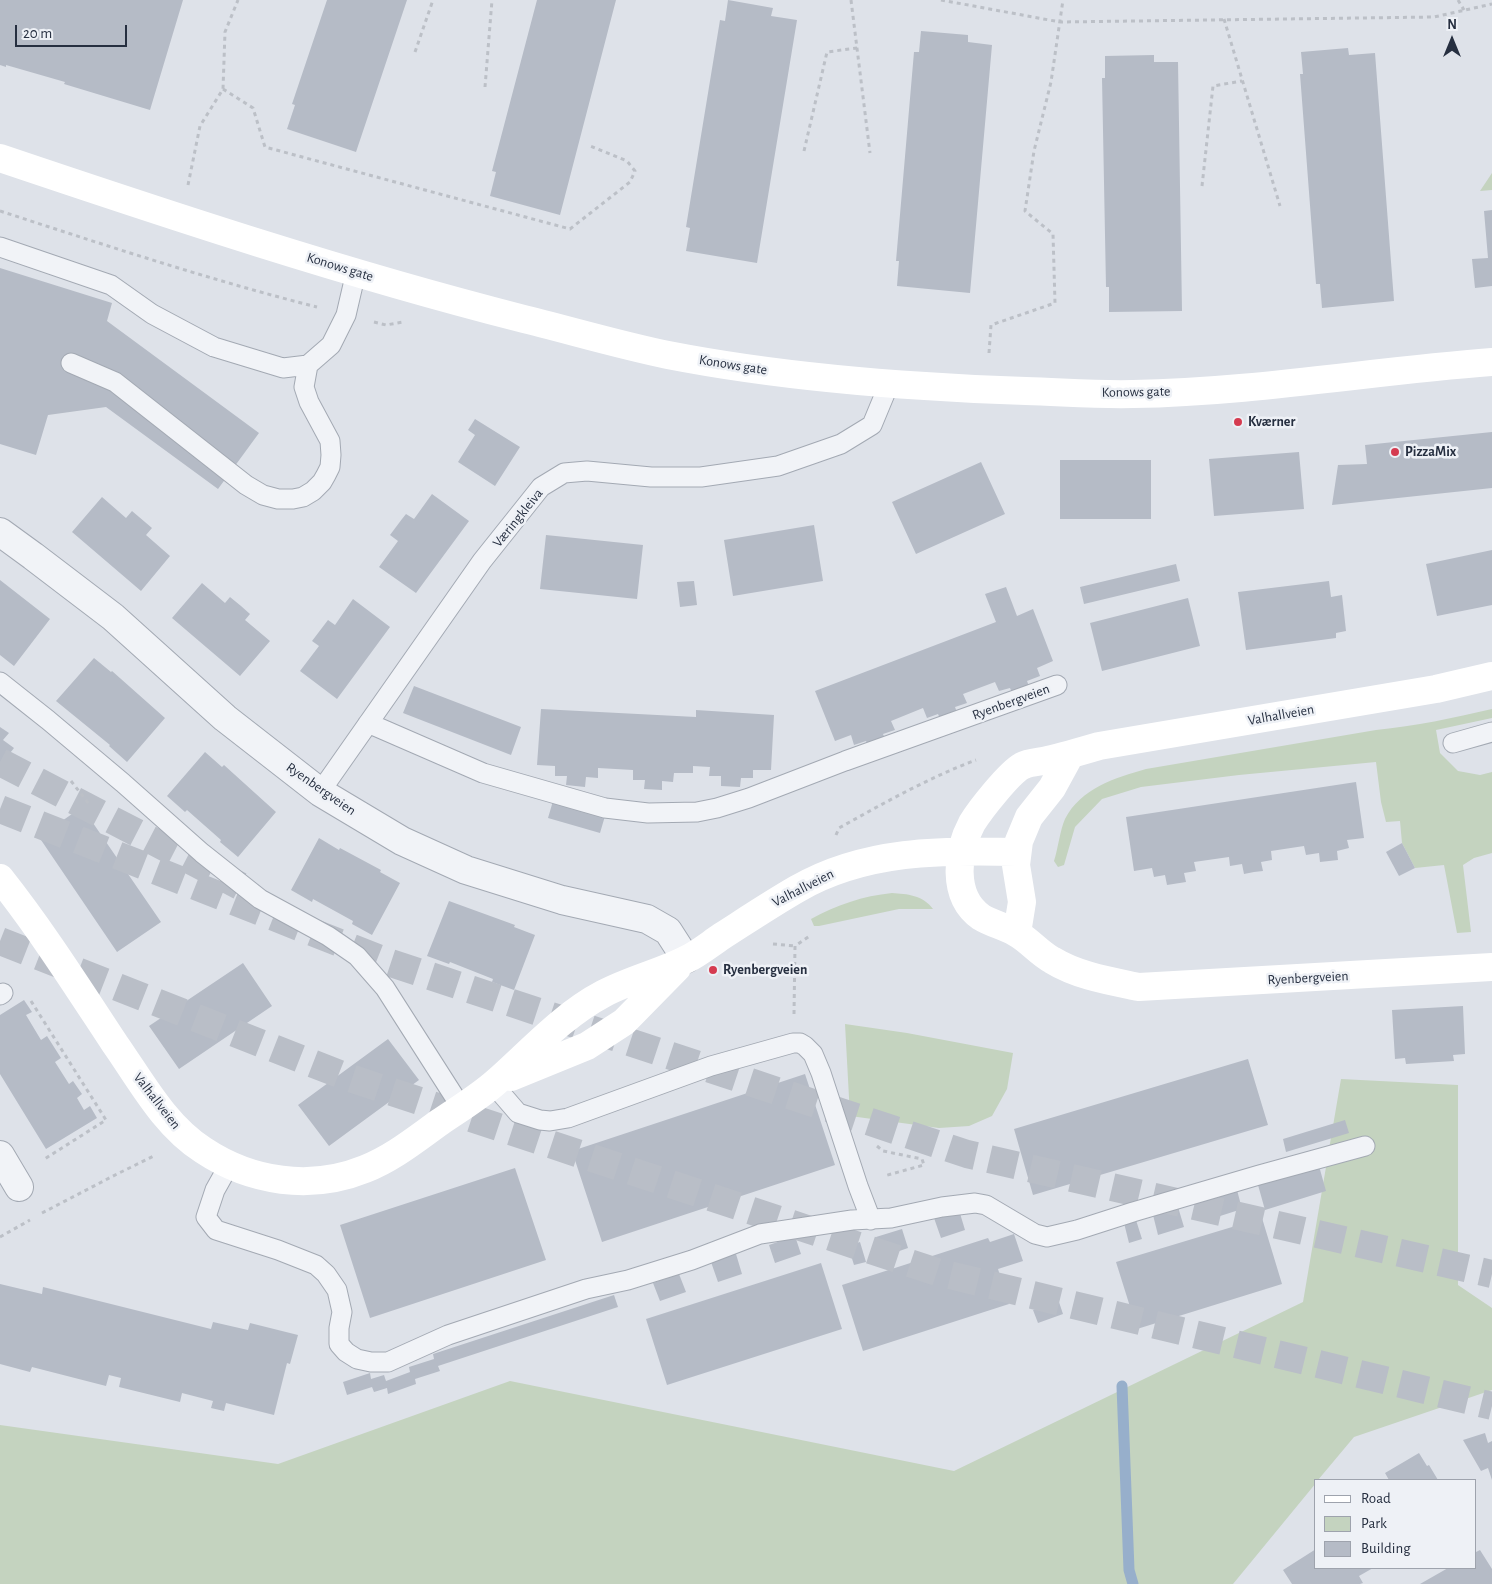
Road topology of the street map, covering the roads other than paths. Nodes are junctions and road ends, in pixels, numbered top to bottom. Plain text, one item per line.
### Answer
1 (0, 158) edge
2 (0, 247) edge
3 (356, 272) junction
4 (1492, 362) edge
5 (71, 363) dead end
6 (308, 365) junction
7 (889, 384) junction
8 (0, 532) edge
9 (1492, 676) edge
10 (0, 682) edge
11 (1057, 685) dead end
12 (368, 723) junction
13 (1492, 732) edge
14 (1453, 743) dead end
15 (1070, 755) junction
16 (320, 792) junction
17 (962, 850) junction
18 (1017, 852) junction
19 (0, 878) edge
20 (1017, 933) junction
21 (686, 959) junction
22 (1492, 968) edge
23 (493, 1084) junction
24 (461, 1107) junction
25 (1365, 1146) dead end
26 (229, 1165) junction
27 (871, 1220) junction

1 - 3 main road, Konows gate
2 - 6 lane
3 - 6 lane
3 - 7 main road, Konows gate
4 - 7 main road, Konows gate
5 - 6 lane
7 - 12 lane, Væringkleiva
8 - 16 street, Ryenbergveien
9 - 15 main road, Valhallveien
10 - 24 lane
11 - 12 lane, Ryenbergveien
12 - 16 lane, Væringkleiva
13 - 14 lane
15 - 17 main road, Valhallveien
15 - 18 main road
16 - 21 street, Ryenbergveien
17 - 18 main road, Valhallveien
17 - 20 main road, Ryenbergveien
17 - 21 main road, Valhallveien
18 - 20 main road
19 - 26 main road, Valhallveien
20 - 22 main road, Ryenbergveien
21 - 23 main road, Valhallveien
23 - 24 main road, Valhallveien
23 - 27 lane
24 - 26 main road, Valhallveien
25 - 27 lane
26 - 27 lane

